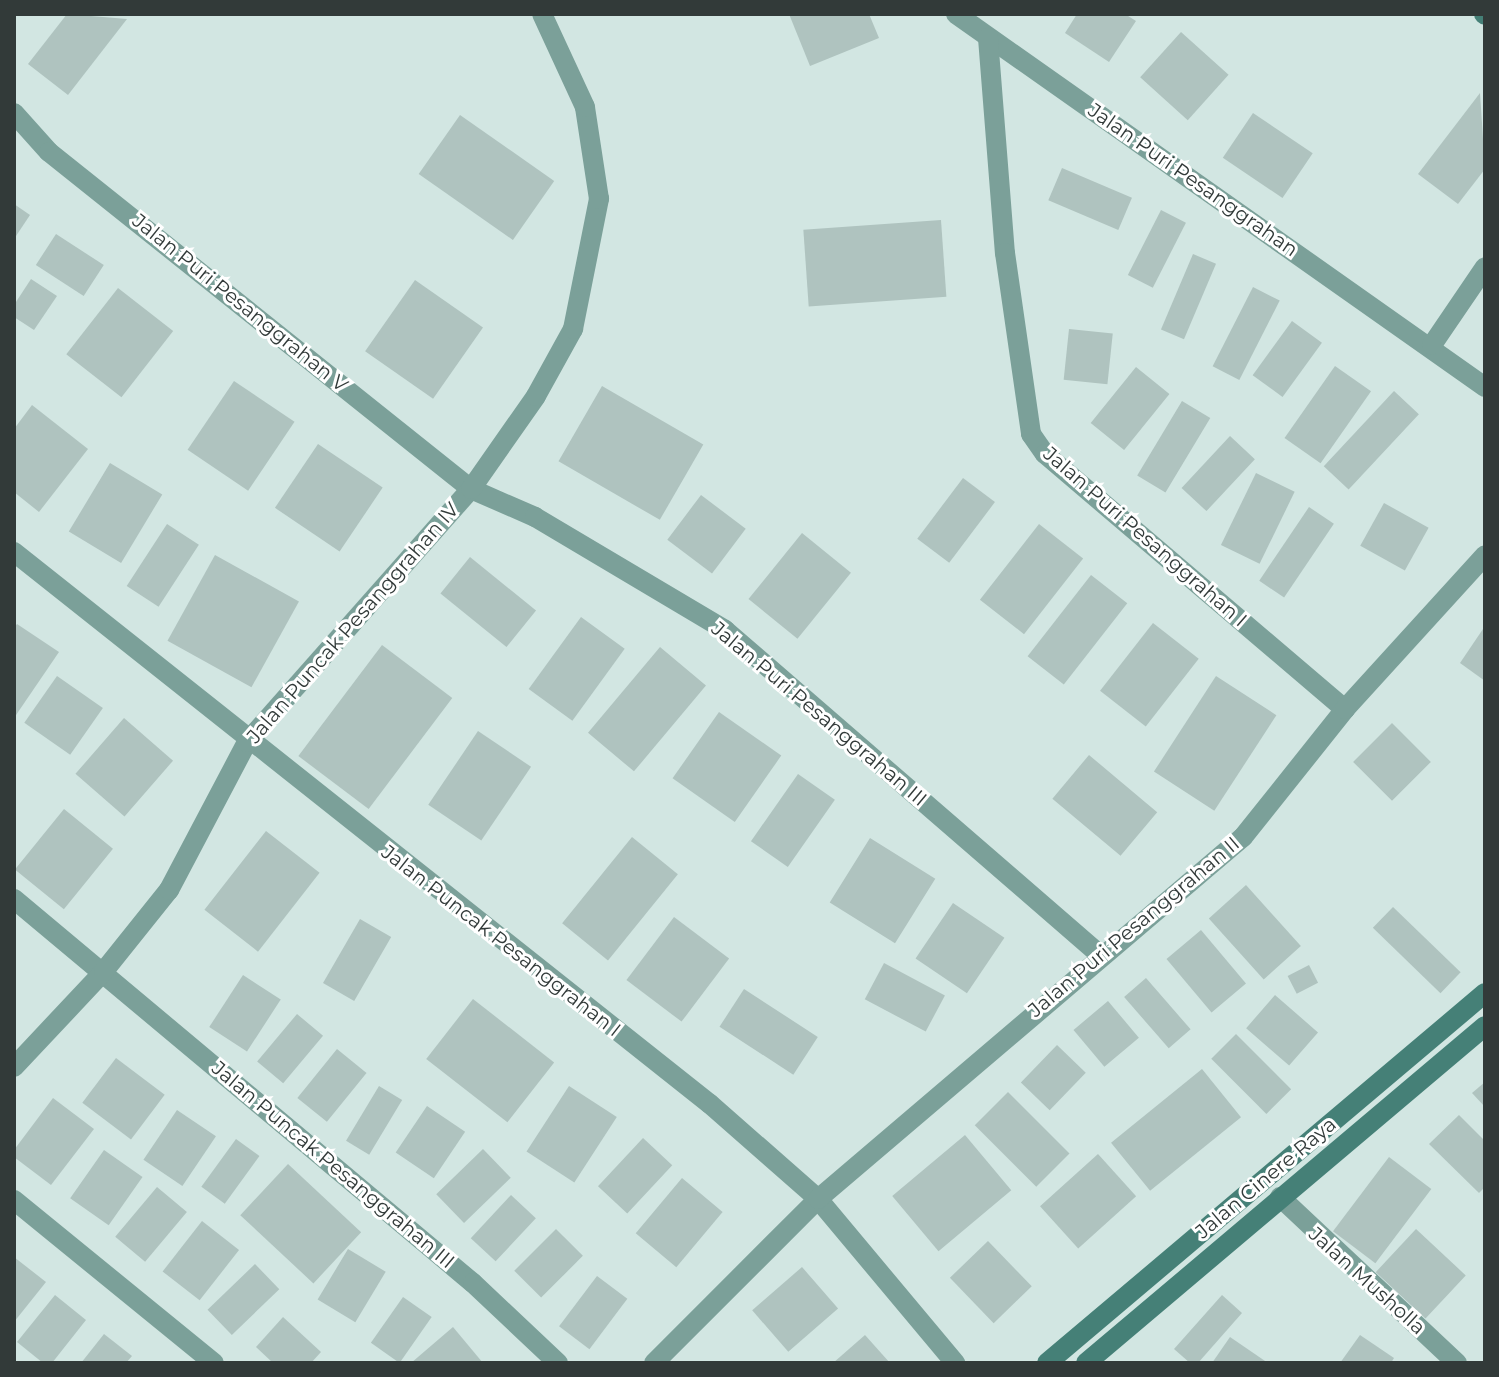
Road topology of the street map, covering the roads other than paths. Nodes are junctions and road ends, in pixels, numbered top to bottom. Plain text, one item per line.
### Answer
1 (542, 14) edge
2 (956, 14) edge
3 (988, 38) junction
4 (14, 113) edge
5 (1485, 267) edge
6 (1432, 345) junction
7 (1485, 387) edge
8 (471, 489) junction
9 (14, 552) edge
10 (1485, 555) edge
11 (1345, 709) junction
12 (247, 742) junction
13 (14, 899) edge
14 (1099, 954) junction
15 (104, 971) junction
16 (1485, 993) edge
17 (1485, 1026) edge
18 (14, 1067) edge
19 (1280, 1197) junction
20 (818, 1199) junction
21 (14, 1200) edge
22 (214, 1363) edge
23 (558, 1363) edge
24 (654, 1363) edge
25 (955, 1363) edge
26 (1047, 1363) edge
27 (1086, 1363) edge
28 (1457, 1363) edge

1 - 8 street, Jalan Puncak Pesanggrahan IV
2 - 3 street, Jalan Puri Pesanggrahan
3 - 6 street, Jalan Puri Pesanggrahan
3 - 11 street, Jalan Puri Pesanggrahan I
4 - 8 street, Jalan Puri Pesanggrahan V
5 - 6 street
6 - 7 street, Jalan Puri Pesanggrahan
8 - 12 street, Jalan Puncak Pesanggrahan IV
8 - 14 street, Jalan Puri Pesanggrahan III
9 - 12 street, Jalan Puncak Pesanggrahan I
10 - 11 street, Jalan Puri Pesanggrahan II
11 - 14 street, Jalan Puri Pesanggrahan II
12 - 15 street, Jalan Puncak Pesanggrahan IV
12 - 20 street, Jalan Puncak Pesanggrahan I
13 - 15 street, Jalan Puncak Pesanggrahan III
14 - 20 street, Jalan Puri Pesanggrahan II
15 - 18 street, Jalan Puncak Pesanggrahan IV
15 - 23 street, Jalan Puncak Pesanggrahan III
16 - 26 main road, Jalan Cinere Raya
17 - 19 main road, Jalan Cinere Raya
19 - 27 main road, Jalan Cinere Raya
19 - 28 street, Jalan Musholla
20 - 24 street, Jalan Puri Pesanggrahan II
20 - 25 street, Jalan Puncak Pesanggrahan I
21 - 22 street

